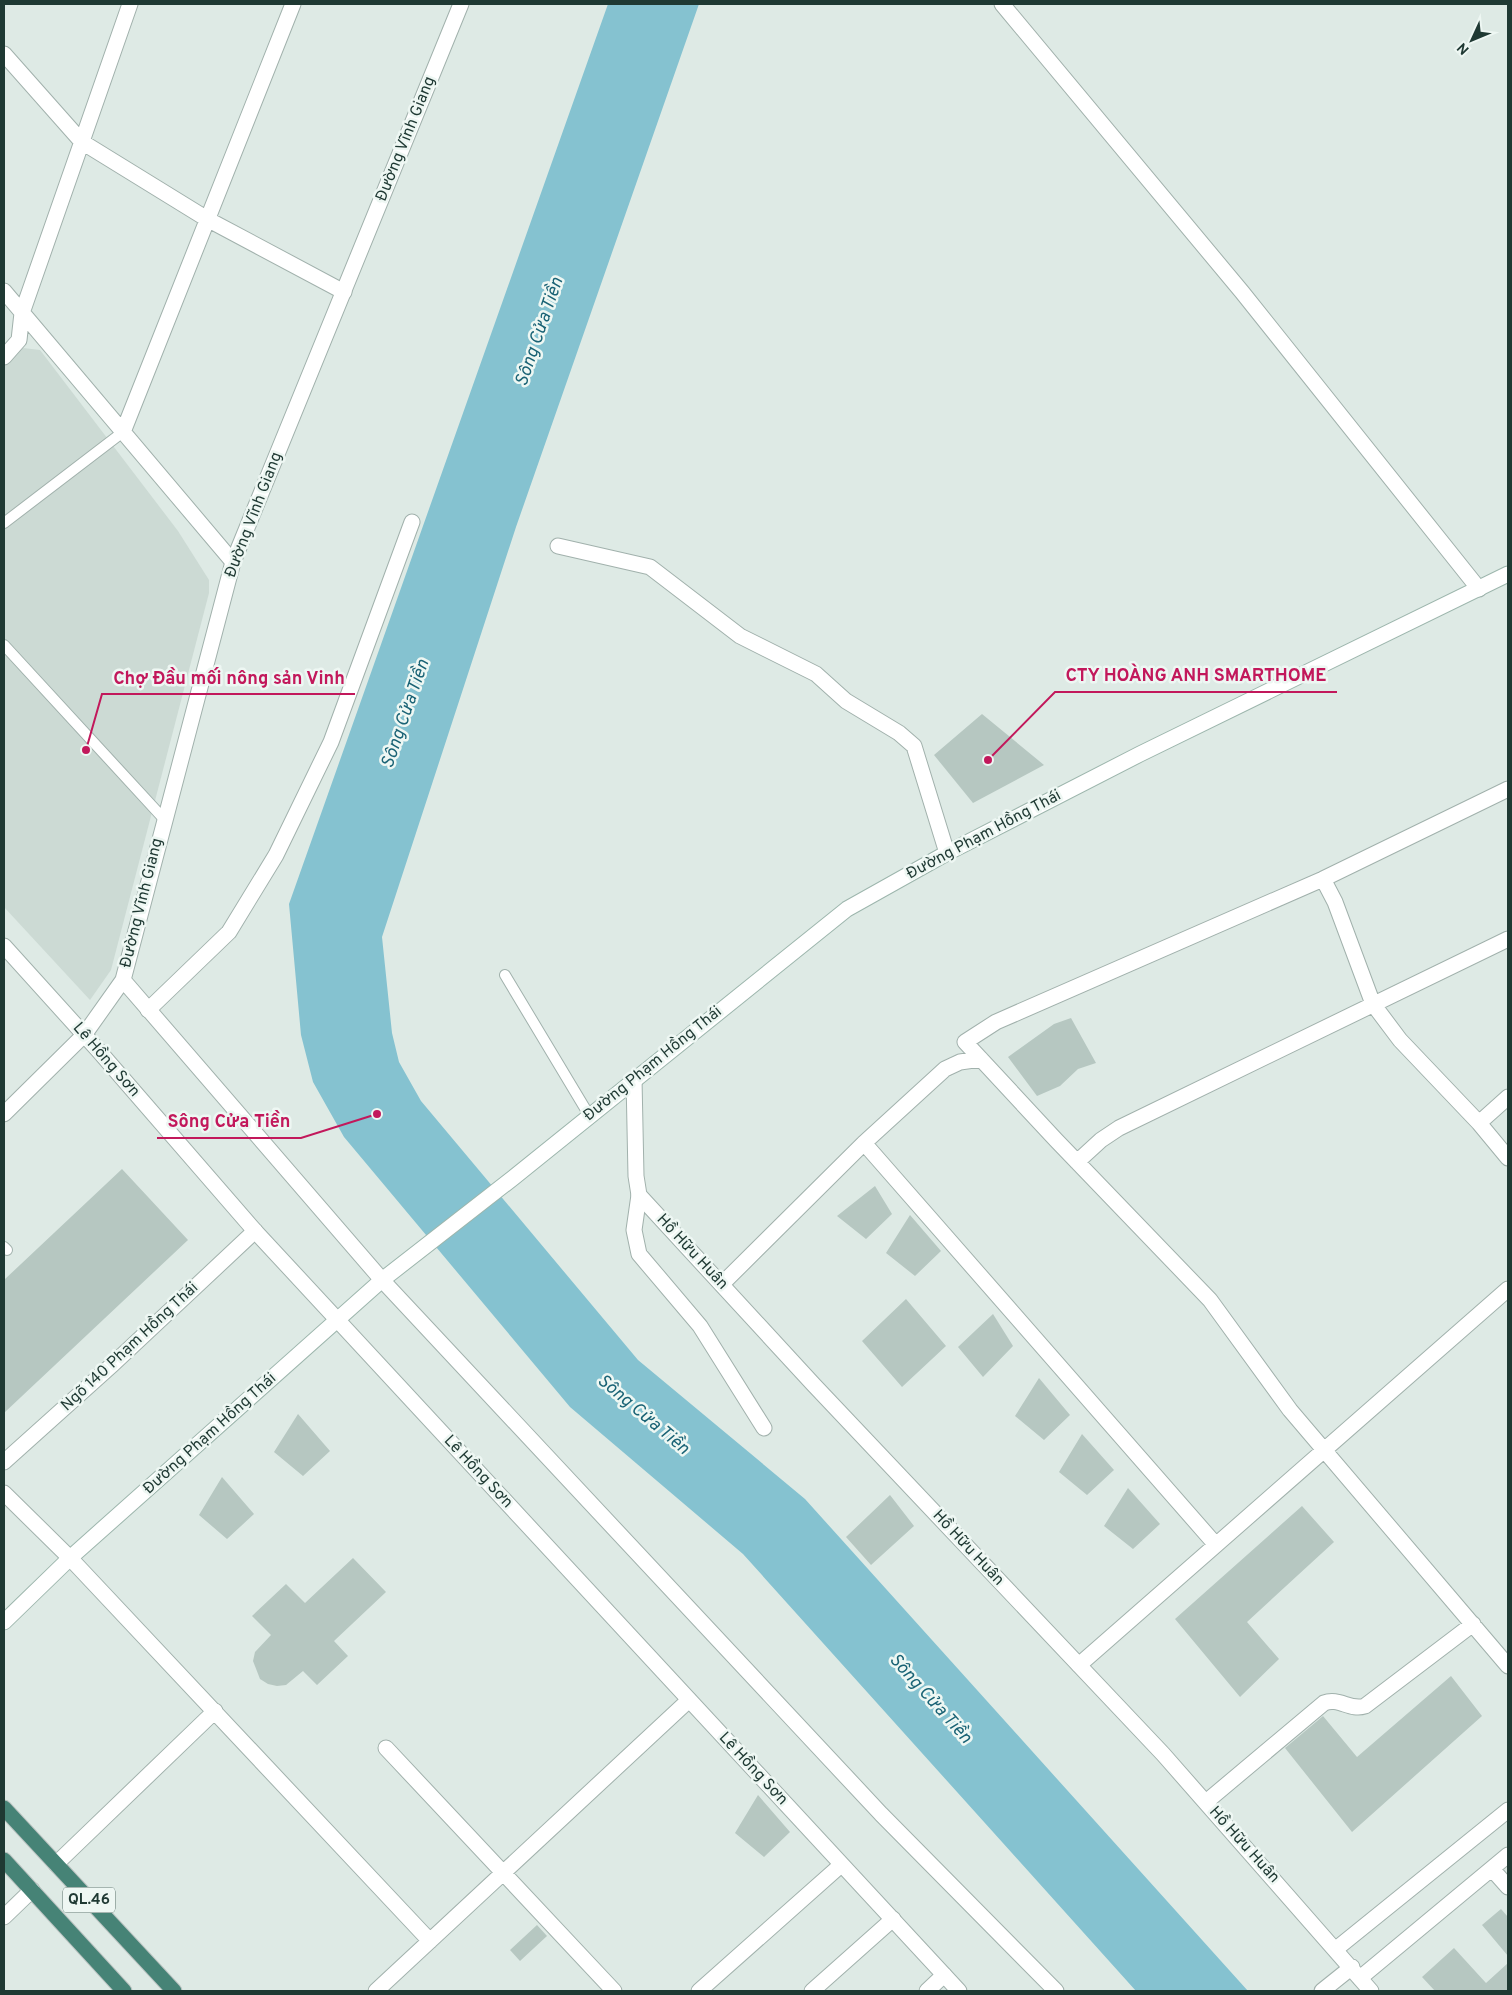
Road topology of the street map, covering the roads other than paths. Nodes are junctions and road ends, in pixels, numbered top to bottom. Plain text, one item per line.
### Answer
1 (130, 4) edge
2 (293, 4) edge
3 (461, 4) edge
4 (1002, 4) edge
5 (4, 54) edge
6 (82, 142) junction
7 (208, 219) junction
8 (4, 291) edge
9 (344, 292) junction
10 (22, 313) junction
11 (4, 357) edge
12 (123, 432) junction
13 (412, 522) dead end
14 (4, 523) edge
15 (558, 546) dead end
16 (233, 562) junction
17 (1508, 574) edge
18 (1479, 588) junction
19 (5, 650) edge
20 (1508, 789) edge
21 (164, 819) junction
22 (947, 853) junction
23 (1323, 879) junction
24 (1508, 939) edge
25 (4, 946) edge
26 (505, 975) dead end
27 (123, 980) junction
28 (1373, 1004) junction
29 (148, 1010) junction
30 (84, 1035) junction
31 (981, 1059) junction
32 (634, 1079) junction
33 (1508, 1097) edge
34 (4, 1113) edge
35 (589, 1115) junction
36 (1478, 1123) junction
37 (864, 1143) junction
38 (1508, 1158) edge
39 (1077, 1162) junction
40 (639, 1195) junction
41 (255, 1230) junction
42 (382, 1280) junction
43 (722, 1284) junction
44 (1508, 1289) edge
45 (338, 1320) junction
46 (764, 1428) dead end
47 (1325, 1450) junction
48 (4, 1462) edge
49 (4, 1493) edge
50 (1216, 1545) junction
51 (70, 1558) junction
52 (4, 1622) edge
53 (1473, 1624) junction
54 (1078, 1665) junction
55 (1508, 1666) edge
56 (689, 1700) junction
57 (215, 1711) junction
58 (386, 1748) dead end
59 (1206, 1802) junction
60 (4, 1808) edge
61 (1508, 1810) edge
62 (1508, 1855) edge
63 (4, 1860) edge
64 (56, 1864) junction
65 (841, 1865) junction
66 (1492, 1869) junction
67 (503, 1872) junction
68 (1508, 1887) edge
69 (32, 1890) junction
70 (4, 1917) edge
71 (893, 1919) junction
72 (430, 1941) junction
73 (1336, 1949) junction
74 (1356, 1973) junction
75 (944, 1975) junction
76 (124, 1991) edge
77 (174, 1991) edge
78 (376, 1991) edge
79 (614, 1991) edge
80 (698, 1991) edge
81 (812, 1991) edge
82 (927, 1991) edge
83 (959, 1991) edge
84 (1056, 1991) edge
85 (1322, 1991) edge
86 (1371, 1991) edge

1 - 6 street
2 - 7 street
3 - 9 street, Đường Vĩnh Giang
4 - 18 street
5 - 6 street
6 - 7 street
6 - 10 street
7 - 9 street
7 - 12 street
8 - 10 street
9 - 16 street, Đường Vĩnh Giang
10 - 11 street
10 - 12 street
12 - 14 lane
12 - 16 street
13 - 29 street
15 - 22 street
16 - 21 street, Đường Vĩnh Giang
17 - 18 street, Đường Phạm Hồng Thái
18 - 22 street, Đường Phạm Hồng Thái
19 - 21 lane
20 - 23 street
21 - 27 street, Đường Vĩnh Giang
22 - 32 street, Đường Phạm Hồng Thái
23 - 28 street
23 - 31 street
24 - 28 street
25 - 30 street, Lê Hồng Sơn
26 - 35 lane
27 - 29 street
27 - 30 street, Đường Vĩnh Giang
28 - 36 street
28 - 39 street
29 - 42 street
30 - 34 street, Đường Vĩnh Giang
30 - 41 street, Lê Hồng Sơn
31 - 37 street
31 - 39 street
32 - 35 street, Đường Phạm Hồng Thái
32 - 40 street
33 - 36 street
35 - 42 street, Đường Phạm Hồng Thái
36 - 38 street
37 - 43 street
37 - 50 street
39 - 47 street
40 - 43 street, Hồ Hữu Huân
40 - 46 street
41 - 45 street, Lê Hồng Sơn
41 - 48 street, Ngõ 140 Phạm Hồng Thái
42 - 45 street, Đường Phạm Hồng Thái
42 - 84 street
43 - 54 street, Hồ Hữu Huân
44 - 47 street
45 - 51 street, Đường Phạm Hồng Thái
45 - 56 street, Lê Hồng Sơn
47 - 50 street
47 - 53 street
49 - 51 street
50 - 54 street
51 - 52 street, Đường Phạm Hồng Thái
51 - 57 street
53 - 55 street
53 - 59 street
54 - 59 street, Hồ Hữu Huân
56 - 65 street, Lê Hồng Sơn
56 - 67 street
57 - 64 street
57 - 72 street
58 - 67 street
59 - 73 street, Hồ Hữu Huân
60 - 64 highway, QL.46
61 - 73 street
62 - 66 street
63 - 69 highway, QL.46
64 - 77 highway, QL.46
65 - 71 street, Lê Hồng Sơn
65 - 80 street
66 - 68 street
66 - 74 street
67 - 72 street
67 - 79 street
69 - 70 street
69 - 76 highway, QL.46
71 - 75 street, Lê Hồng Sơn
71 - 81 street
72 - 78 street
73 - 74 street, Hồ Hữu Huân
74 - 85 street
74 - 86 street, Hồ Hữu Huân
75 - 82 street
75 - 83 street, Lê Hồng Sơn

